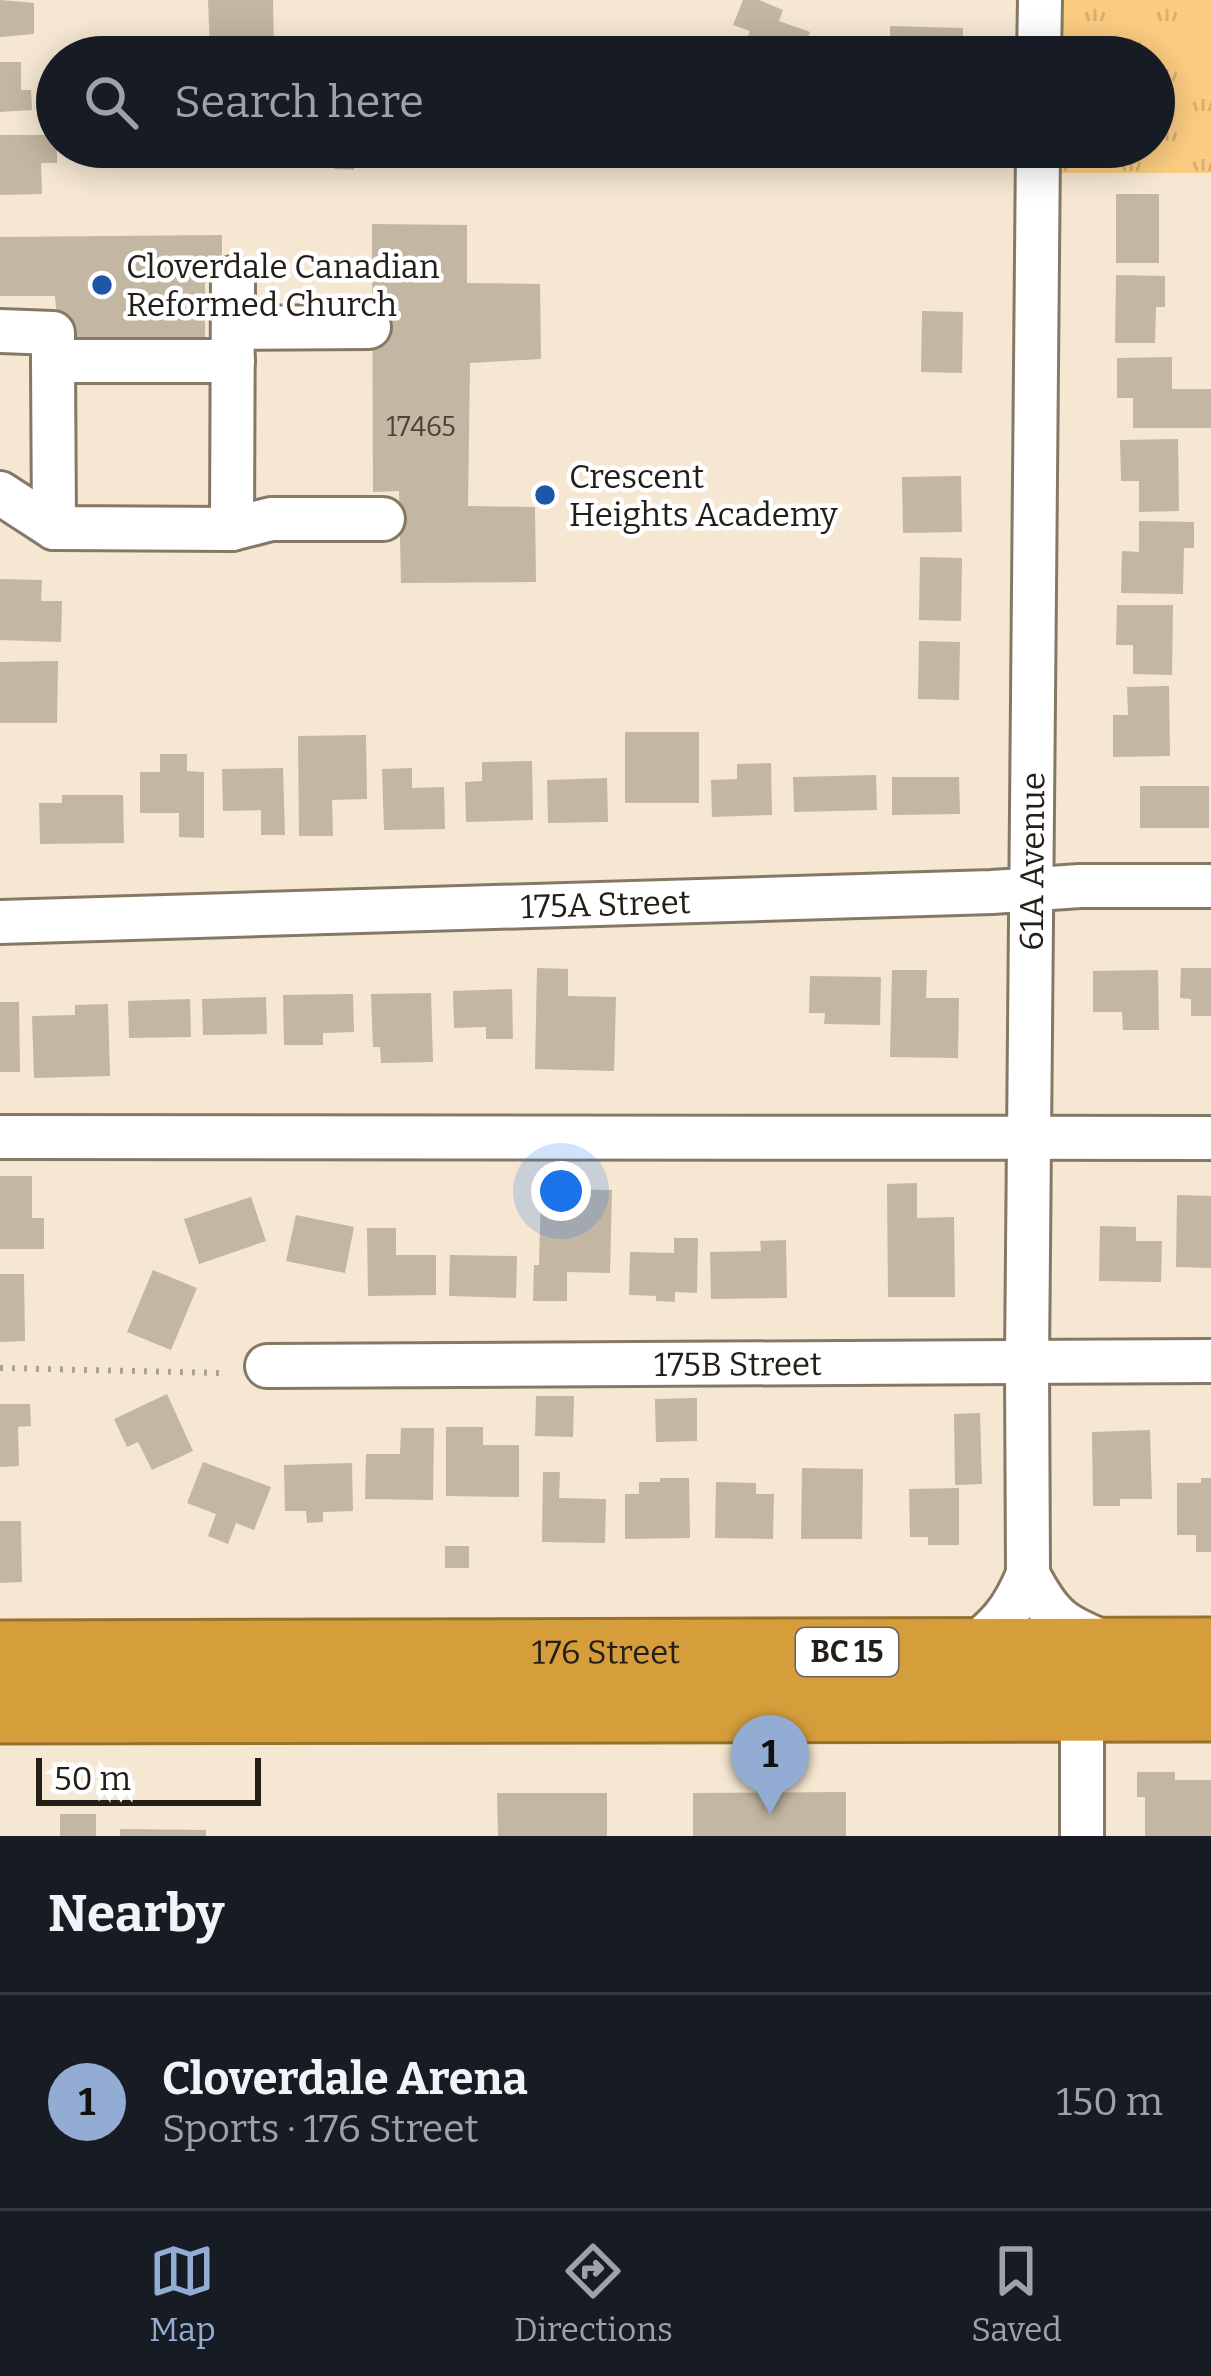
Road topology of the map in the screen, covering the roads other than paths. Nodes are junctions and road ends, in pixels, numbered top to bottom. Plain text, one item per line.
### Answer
1 (1040, 0) edge
2 (1039, 36) edge
3 (1039, 168) edge
4 (233, 278) dead end
5 (368, 327) dead end
6 (0, 332) edge
7 (233, 344) junction
8 (52, 361) junction
9 (0, 493) edge
10 (383, 519) dead end
11 (54, 528) junction
12 (232, 529) junction
13 (1211, 886) edge
14 (1032, 890) junction
15 (0, 922) edge
16 (1030, 1136) junction
17 (0, 1137) edge
18 (1211, 1138) edge
19 (1211, 1361) edge
20 (1027, 1362) junction
21 (267, 1366) dead end
22 (1028, 1574) junction
23 (1211, 1650) edge
24 (1125, 1651) junction
25 (967, 1652) junction
26 (0, 1653) edge
27 (1211, 1709) edge
28 (1082, 1710) junction
29 (0, 1711) edge
30 (1082, 1836) edge

1 - 2 street
3 - 14 street, 61A Avenue
4 - 7 street
5 - 7 street
6 - 8 street
7 - 8 street
7 - 12 street
8 - 11 street
9 - 11 street
10 - 12 street
11 - 12 street
13 - 14 street, 175A Street
14 - 15 street, 175A Street
14 - 16 street, 61A Avenue
16 - 17 street
16 - 18 street
16 - 20 street, 61A Avenue
19 - 20 street, 175B Street
20 - 21 street, 175B Street
20 - 22 street, 61A Avenue
22 - 24 street
22 - 25 street
23 - 24 highway, 176 Street / BC 15
24 - 25 highway, 176 Street / BC 15
25 - 26 highway, 176 Street / BC 15
27 - 28 highway, BC 15
28 - 29 highway, BC 15
28 - 30 street

